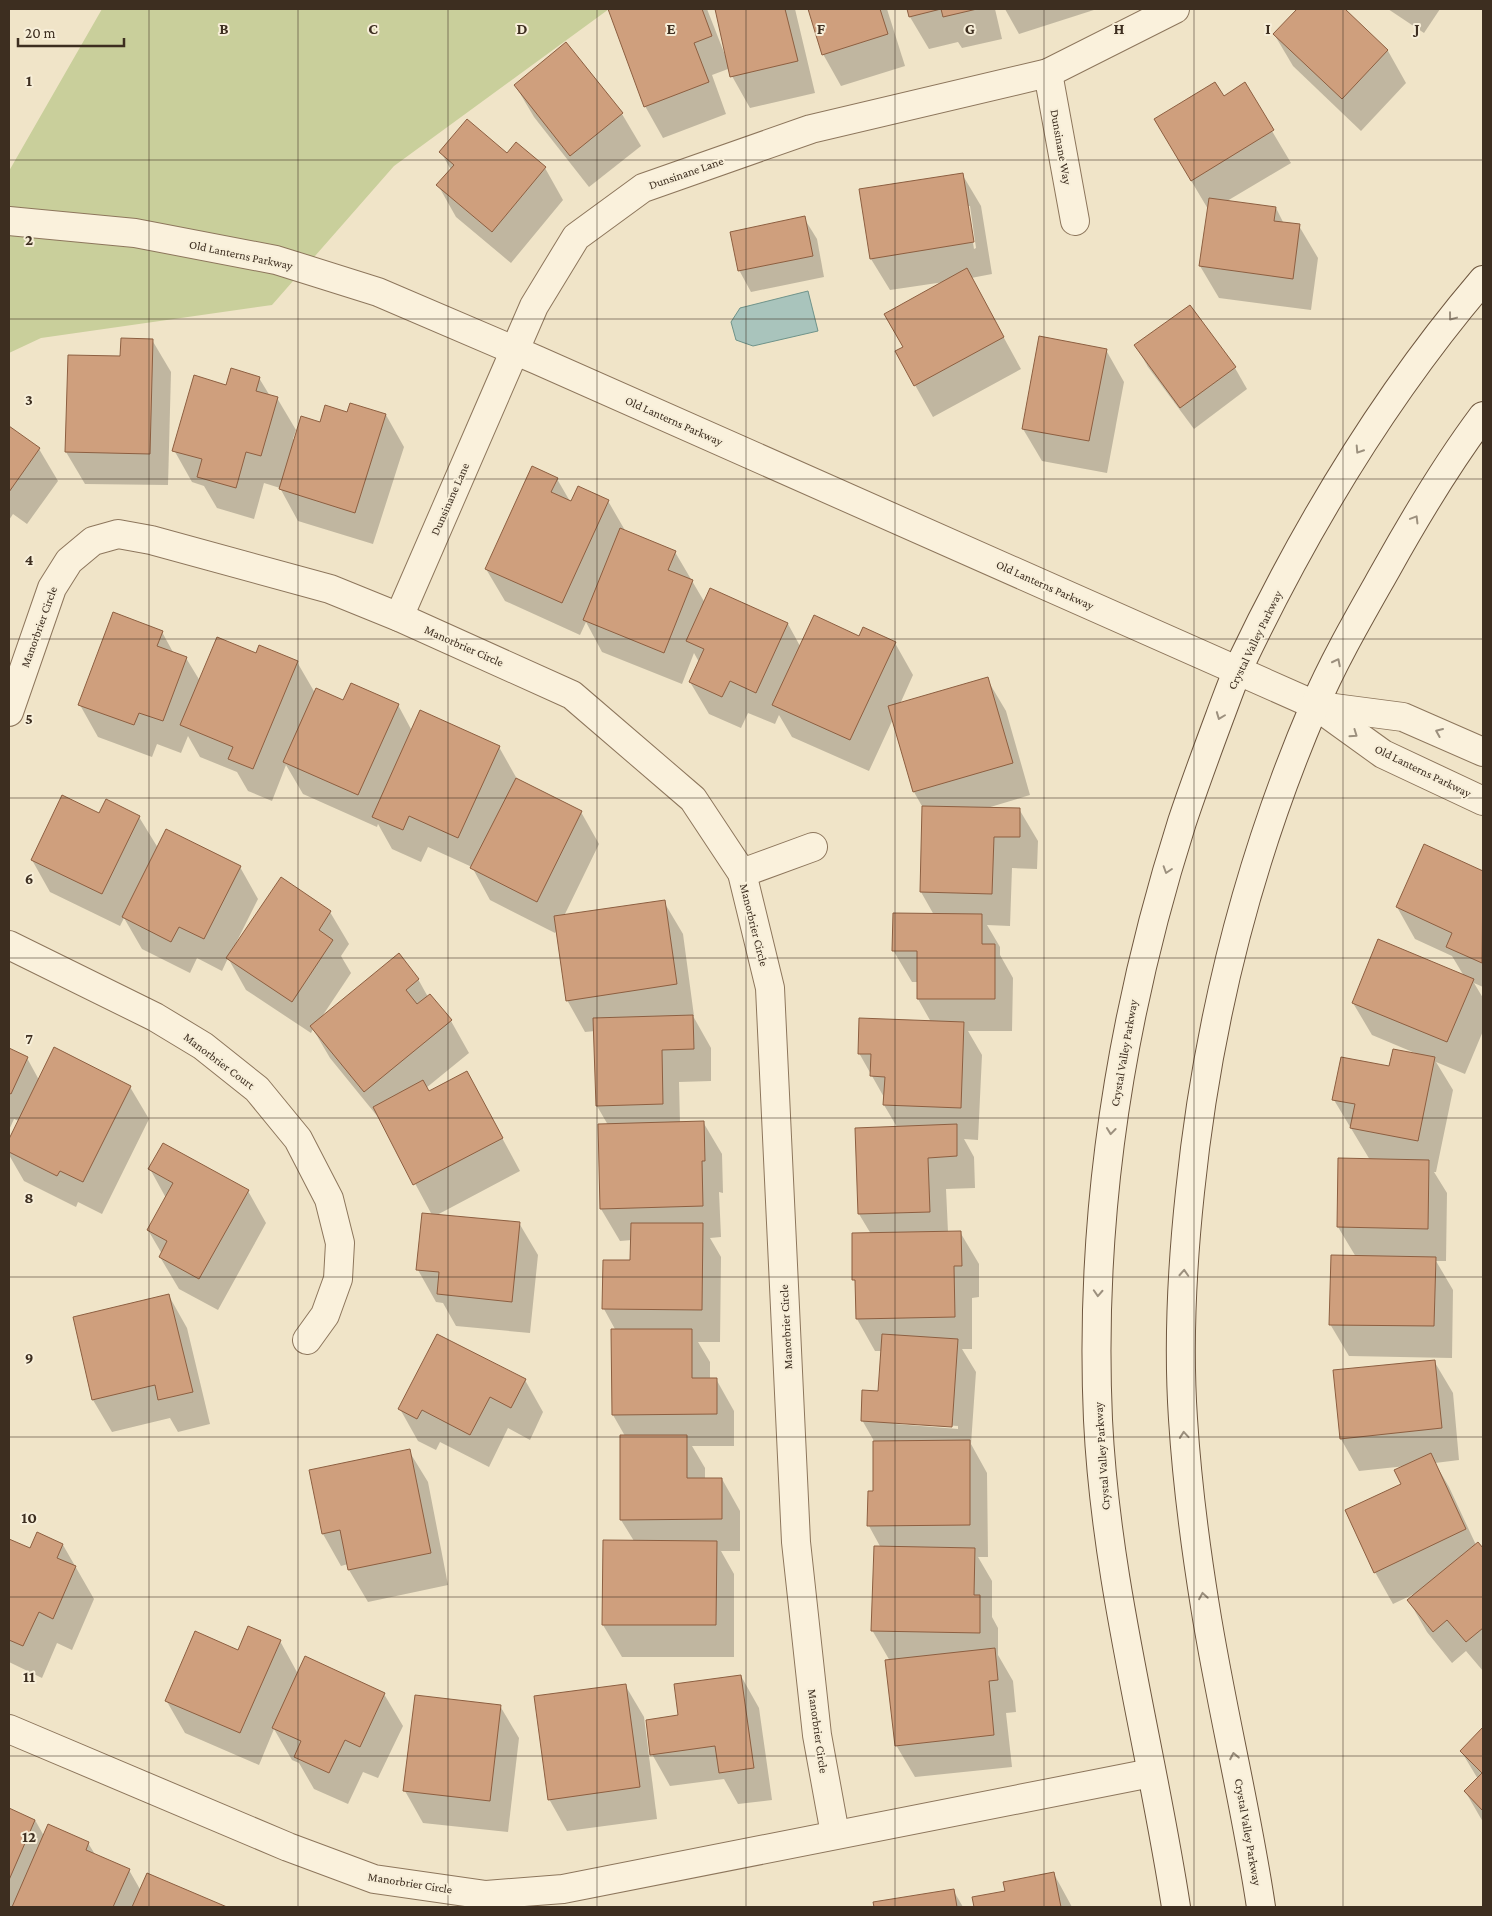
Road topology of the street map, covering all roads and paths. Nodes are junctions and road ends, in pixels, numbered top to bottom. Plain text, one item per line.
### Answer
1 (1174, 9) edge
2 (1048, 73) junction
3 (9, 221) edge
4 (1075, 221) dead end
5 (1483, 280) edge
6 (515, 351) junction
7 (1483, 416) edge
8 (399, 617) junction
9 (1238, 671) junction
10 (1315, 705) junction
11 (9, 712) edge
12 (1483, 752) edge
13 (1483, 801) edge
14 (814, 846) dead end
15 (742, 873) junction
16 (9, 945) edge
17 (307, 1340) dead end
18 (9, 1729) edge
19 (1152, 1772) junction
20 (835, 1834) junction
21 (1176, 1907) edge
22 (1261, 1907) edge

1 - 2 street, Dunsinane Lane
2 - 4 street, Dunsinane Way
2 - 6 street, Dunsinane Lane
3 - 6 street, Old Lanterns Parkway
5 -> 9 street, Crystal Valley Parkway
6 - 8 street, Dunsinane Lane
6 - 9 street, Old Lanterns Parkway
10 -> 7 street, Crystal Valley Parkway
8 - 11 street, Manorbrier Circle
8 - 15 street, Manorbrier Circle
9 - 10 street, Old Lanterns Parkway
9 -> 19 street, Crystal Valley Parkway
12 -> 10 street, Old Lanterns Parkway
10 -> 13 street, Old Lanterns Parkway
22 -> 10 street, Crystal Valley Parkway
14 - 15 street
15 - 20 street, Manorbrier Circle
16 - 17 street, Manorbrier Court
18 - 20 street, Manorbrier Circle
19 - 20 street, Manorbrier Circle
19 - 21 street, Crystal Valley Parkway

